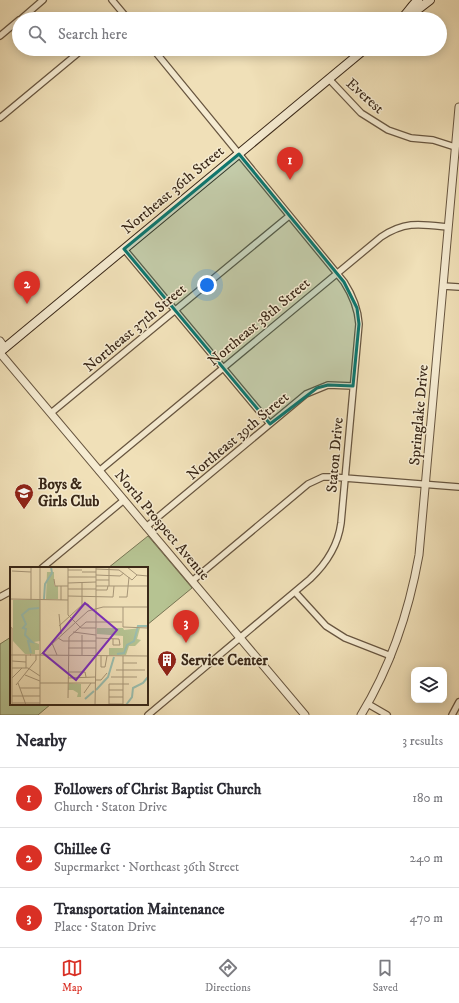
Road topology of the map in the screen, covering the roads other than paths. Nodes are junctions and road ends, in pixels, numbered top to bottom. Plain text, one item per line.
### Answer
1 (43, 0) edge
2 (112, 0) edge
3 (418, 0) edge
4 (430, 0) edge
5 (410, 11) joint
6 (29, 12) edge
7 (120, 12) edge
8 (12, 26) edge
9 (0, 36) edge
10 (75, 56) edge
11 (159, 56) edge
12 (357, 56) edge
13 (329, 79) junction
14 (459, 107) edge
15 (0, 118) edge
16 (455, 147) junction
17 (239, 154) junction
18 (289, 216) junction
19 (448, 227) junction
20 (124, 250) junction
21 (337, 273) junction
22 (443, 286) junction
23 (459, 287) edge
24 (174, 311) junction
25 (1, 349) edge
26 (222, 368) junction
27 (353, 386) junction
28 (51, 413) junction
29 (270, 424) junction
30 (99, 471) junction
31 (345, 477) junction
32 (426, 484) junction
33 (459, 487) edge
34 (124, 500) junction
35 (146, 527) junction
36 (43, 567) edge
37 (192, 581) junction
38 (10, 592) edge
39 (295, 592) junction
40 (0, 598) edge
41 (240, 638) junction
42 (391, 656) junction
43 (459, 702) edge
44 (368, 704) junction
45 (148, 715) edge
46 (304, 715) edge
47 (361, 715) edge
48 (387, 715) edge
49 (452, 715) edge

1 - 6 street
2 - 7 street
3 - 5 main road
4 - 5 main road
8 - 9 street
10 - 15 street
11 - 17 street, Staton Drive
12 - 13 main road, Northeast 36th Street
13 - 16 street, Everest
13 - 17 main road, Northeast 36th Street
14 - 16 street, Springlake Drive
16 - 19 street, Springlake Drive
17 - 18 street, Staton Drive
17 - 20 main road, Northeast 36th Street
18 - 21 street, Staton Drive
18 - 24 street, Northeast 37th Street
19 - 21 street, Northeast 38th Street
19 - 22 street, Springlake Drive
20 - 24 street
20 - 25 main road, Northeast 36th Street
21 - 26 street, Northeast 38th Street
21 - 27 street, Staton Drive
22 - 23 street
22 - 32 street, Springlake Drive
24 - 26 street
24 - 28 street, Northeast 37th Street
25 - 28 street, North Prospect Avenue
26 - 29 street
26 - 30 street, Northeast 38th Street
27 - 29 street, Northeast 39th Street
27 - 31 street, Staton Drive
28 - 30 street, North Prospect Avenue
29 - 35 street, Northeast 39th Street
30 - 34 street, North Prospect Avenue
31 - 32 street
31 - 37 street
31 - 39 street, Staton Drive
32 - 33 street
32 - 42 street, Springlake Drive
34 - 35 street, North Prospect Avenue
34 - 36 street
35 - 37 street, North Prospect Avenue
37 - 41 street, North Prospect Avenue
38 - 40 street
39 - 41 street, Staton Drive
39 - 42 street
41 - 45 street, Staton Drive
41 - 46 street, North Prospect Avenue
42 - 44 street, Springlake Drive
43 - 49 street
44 - 47 street, Springlake Drive
44 - 48 street

